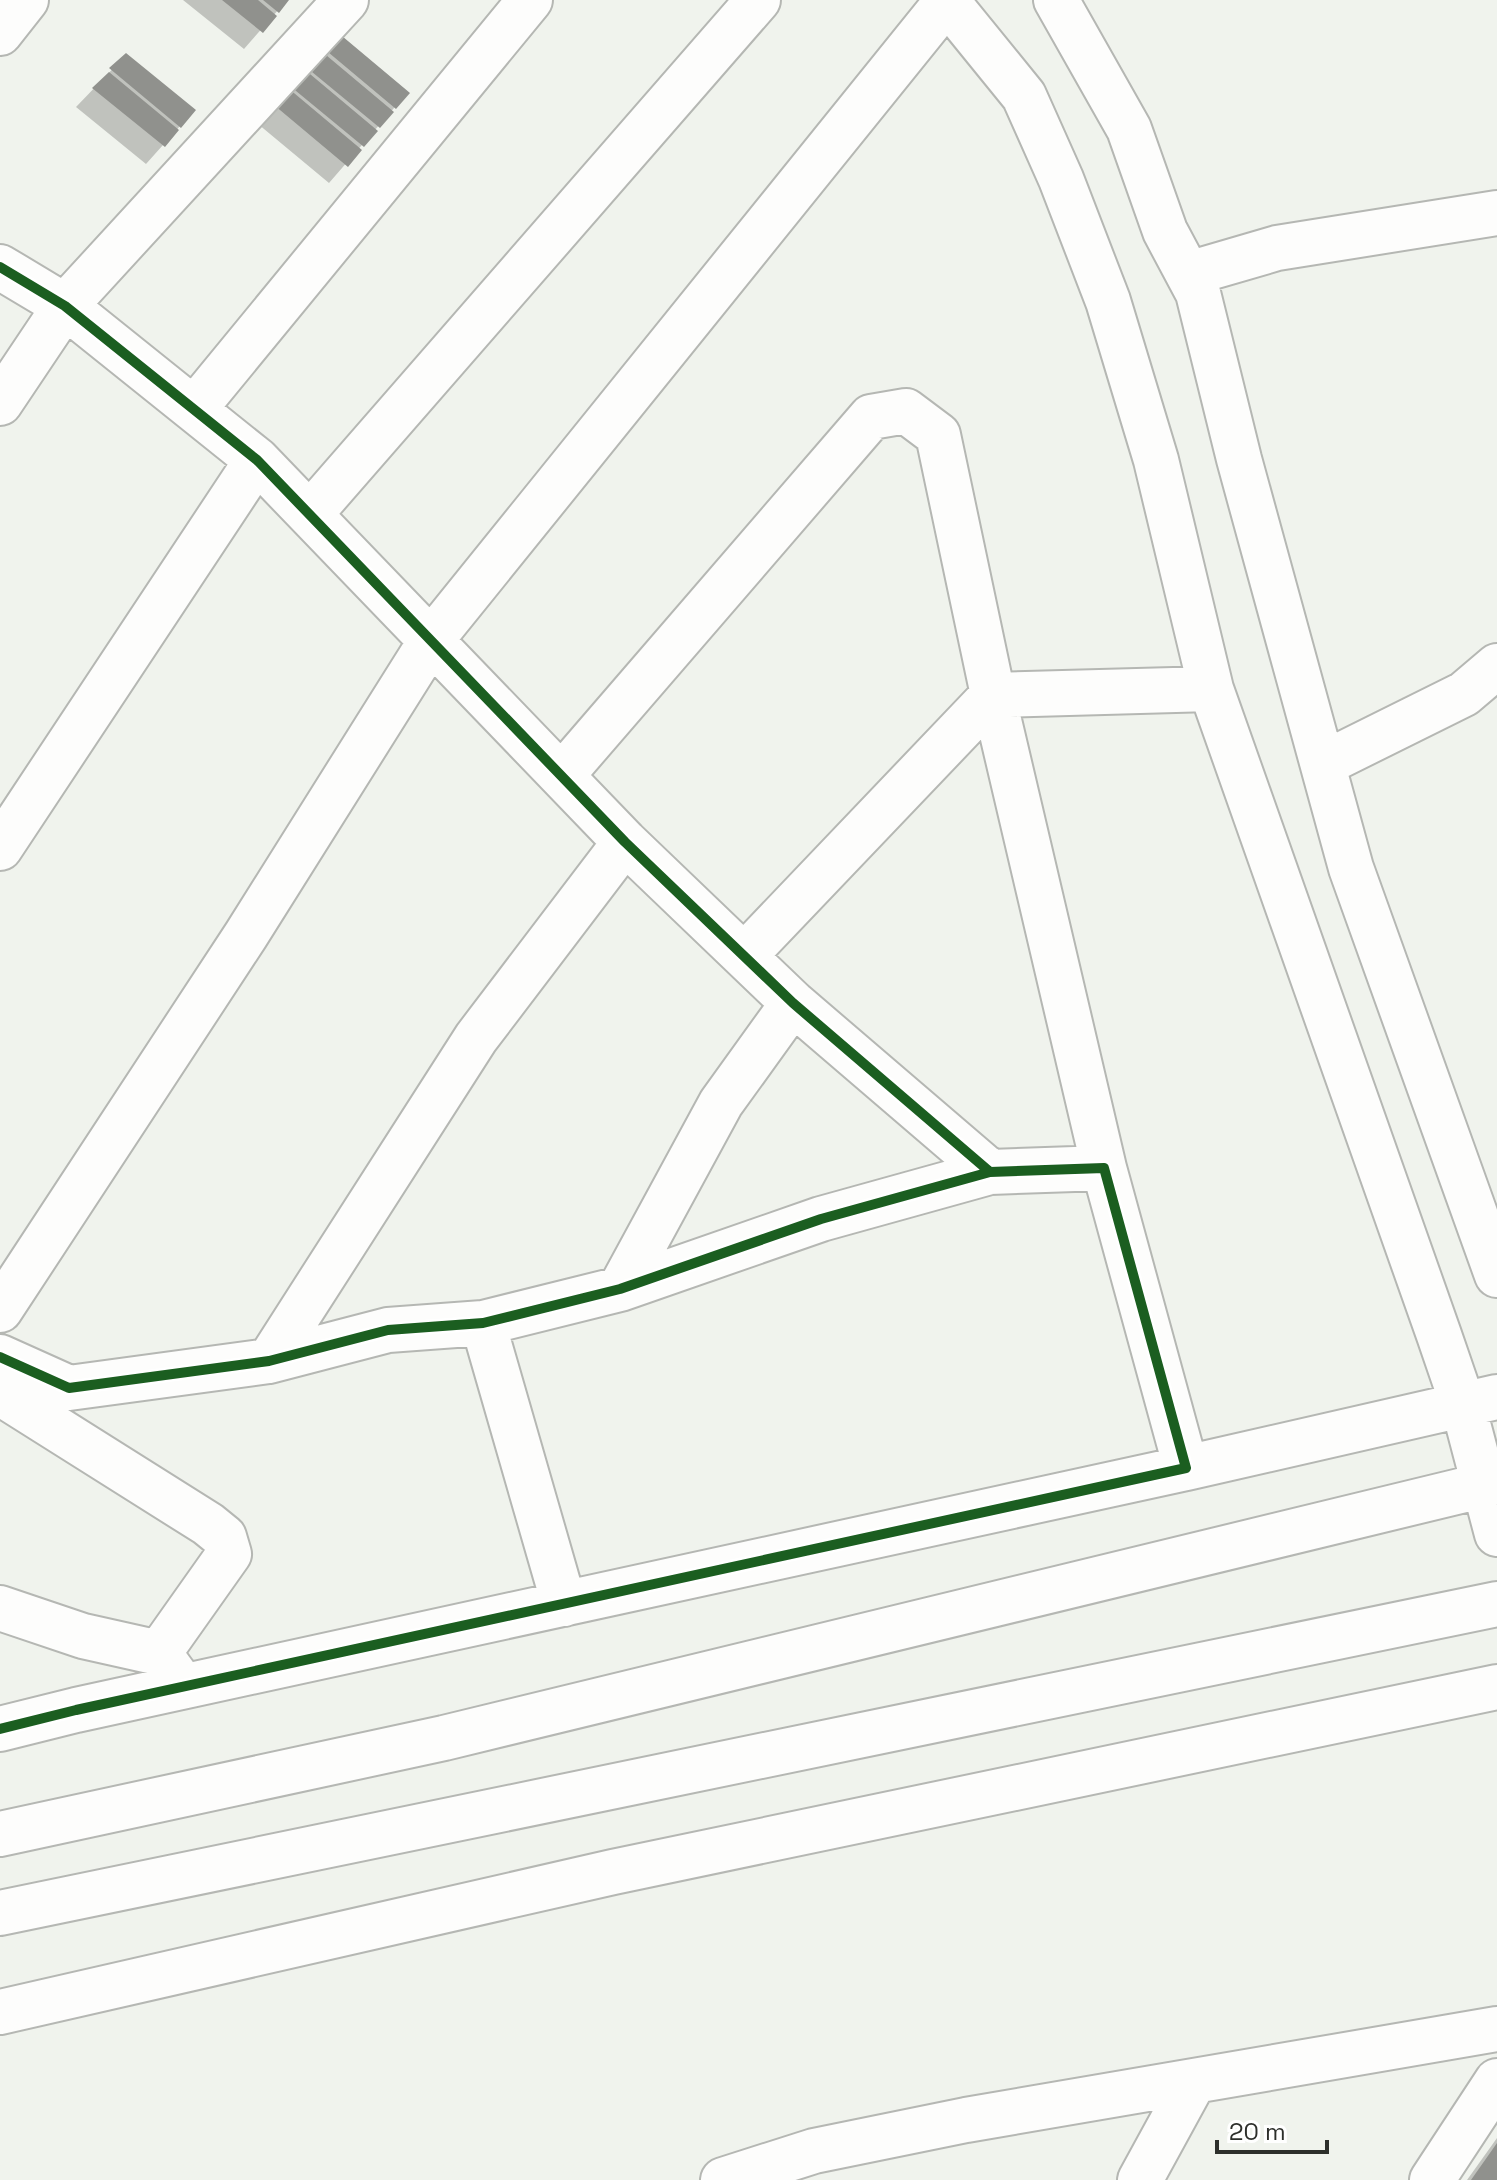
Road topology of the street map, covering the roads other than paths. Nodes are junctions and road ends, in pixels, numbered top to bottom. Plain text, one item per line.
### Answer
1 (26, 0) edge
2 (346, 0) edge
3 (530, 0) edge
4 (758, 0) edge
5 (1056, 0) edge
6 (947, 1) edge
7 (0, 33) edge
8 (1497, 213) edge
9 (0, 267) edge
10 (1188, 274) junction
11 (65, 306) junction
12 (0, 403) edge
13 (195, 408) junction
14 (257, 460) junction
15 (310, 514) junction
16 (432, 639) junction
17 (1497, 666) edge
18 (1211, 689) junction
19 (993, 695) junction
20 (1323, 764) junction
21 (562, 775) junction
22 (625, 842) junction
23 (0, 848) edge
24 (745, 955) junction
25 (793, 1003) junction
26 (1104, 1168) junction
27 (990, 1172) junction
28 (1497, 1275) edge
29 (620, 1289) junction
30 (0, 1310) edge
31 (483, 1323) junction
32 (0, 1357) edge
33 (269, 1361) junction
34 (0, 1393) edge
35 (1480, 1401) edge
36 (1186, 1468) junction
37 (1491, 1484) edge
38 (1497, 1534) edge
39 (564, 1604) junction
40 (1497, 1604) edge
41 (0, 1608) edge
42 (172, 1670) junction
43 (1497, 1687) edge
44 (0, 1729) edge
45 (0, 1834) edge
46 (0, 1913) edge
47 (0, 2012) edge
48 (1497, 2029) edge
49 (1497, 2081) edge
50 (1193, 2083) junction
51 (723, 2180) edge
52 (1140, 2180) edge
53 (1432, 2180) edge

1 - 7 street
2 - 11 street
3 - 13 street
4 - 15 street
5 - 10 street
6 - 16 street
6 - 18 street
8 - 10 street
9 - 11 street
10 - 20 street
11 - 12 street
11 - 13 street
13 - 14 street
14 - 15 street
14 - 23 street
15 - 16 street
16 - 21 street
16 - 30 street
17 - 20 street
18 - 19 street
18 - 35 street
19 - 21 street
19 - 24 street
19 - 26 street
20 - 28 street
21 - 22 street
22 - 24 street
22 - 33 street
24 - 25 street
25 - 27 street
25 - 29 street
26 - 27 street
26 - 36 street
27 - 29 street
29 - 31 street
31 - 33 street
31 - 39 street
32 - 33 street
34 - 42 street
35 - 36 street
35 - 37 street
36 - 39 street
37 - 38 street
37 - 45 street
39 - 42 street
40 - 46 street
41 - 42 street
42 - 44 street
43 - 47 street
48 - 50 street
49 - 53 street
50 - 51 street
50 - 52 street

